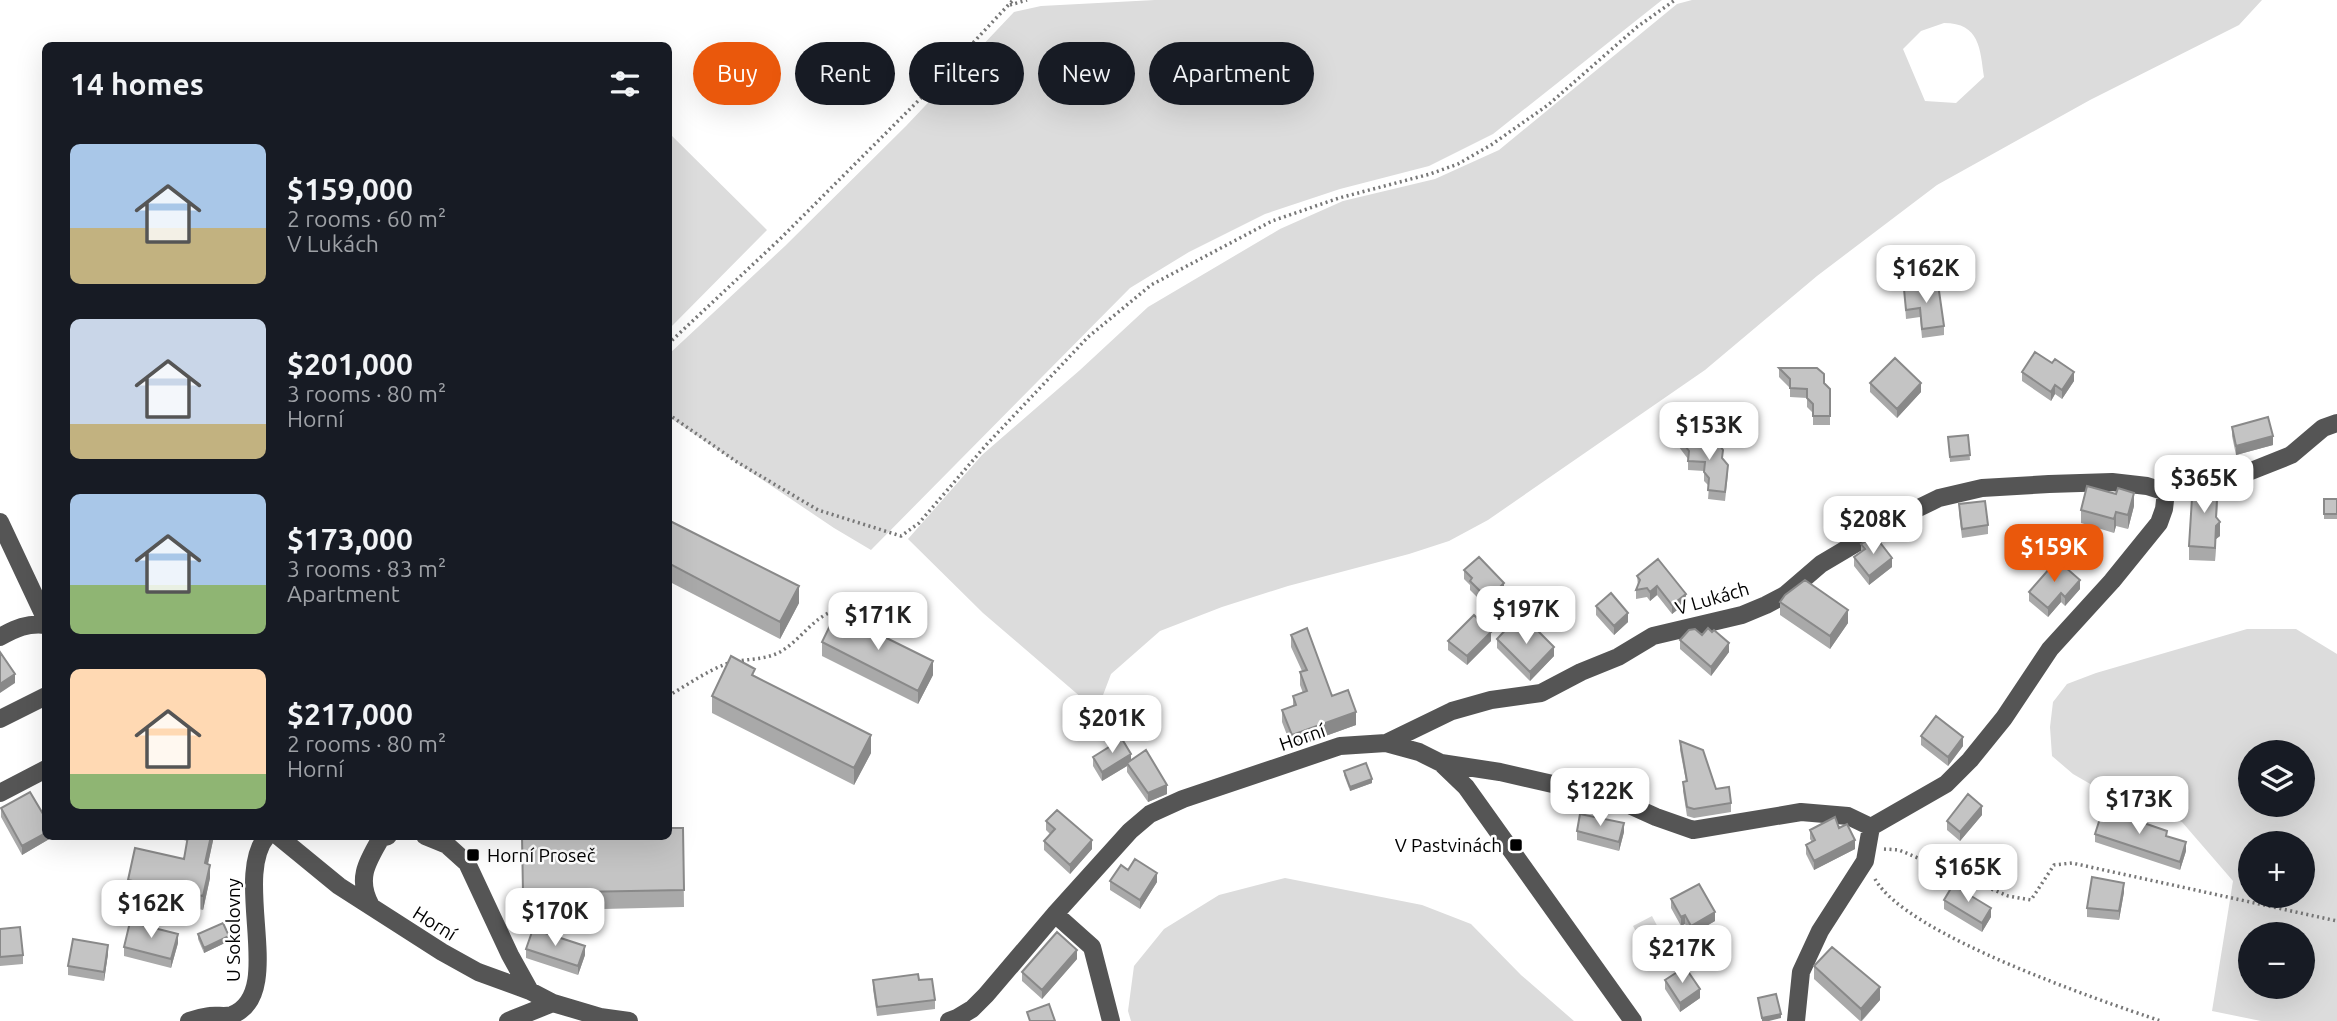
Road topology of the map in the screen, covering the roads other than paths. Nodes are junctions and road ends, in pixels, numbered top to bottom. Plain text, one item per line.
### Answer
1 (2337, 423) edge
2 (2166, 492) junction
3 (0, 522) edge
4 (42, 613) edge
5 (42, 623) edge
6 (0, 637) edge
7 (42, 698) edge
8 (0, 719) edge
9 (1386, 744) junction
10 (1441, 763) junction
11 (42, 771) edge
12 (0, 793) edge
13 (1871, 827) junction
14 (264, 840) edge
15 (283, 840) edge
16 (381, 840) edge
17 (435, 840) edge
18 (371, 906) junction
19 (1055, 914) junction
20 (530, 991) junction
21 (553, 1003) junction
22 (238, 1018) edge
23 (189, 1021) edge
24 (508, 1021) edge
25 (629, 1021) edge
26 (949, 1021) edge
27 (1111, 1021) edge
28 (1633, 1021) edge
29 (1796, 1021) edge

1 - 2 street
2 - 9 street, V Lukách
2 - 13 street
3 - 4 street
5 - 6 street
7 - 8 street
9 - 10 street, Horní
9 - 19 street, Horní
10 - 13 street
10 - 28 street, Horní
11 - 12 street
13 - 29 street
14 - 22 street, U Sokolovny
15 - 18 street, Horní
16 - 18 street
17 - 20 street
18 - 20 street, Horní
19 - 26 street, Horní
19 - 27 street
20 - 21 street, Horní
21 - 24 street
21 - 25 street, Horní
22 - 23 street, U Sokolovny

